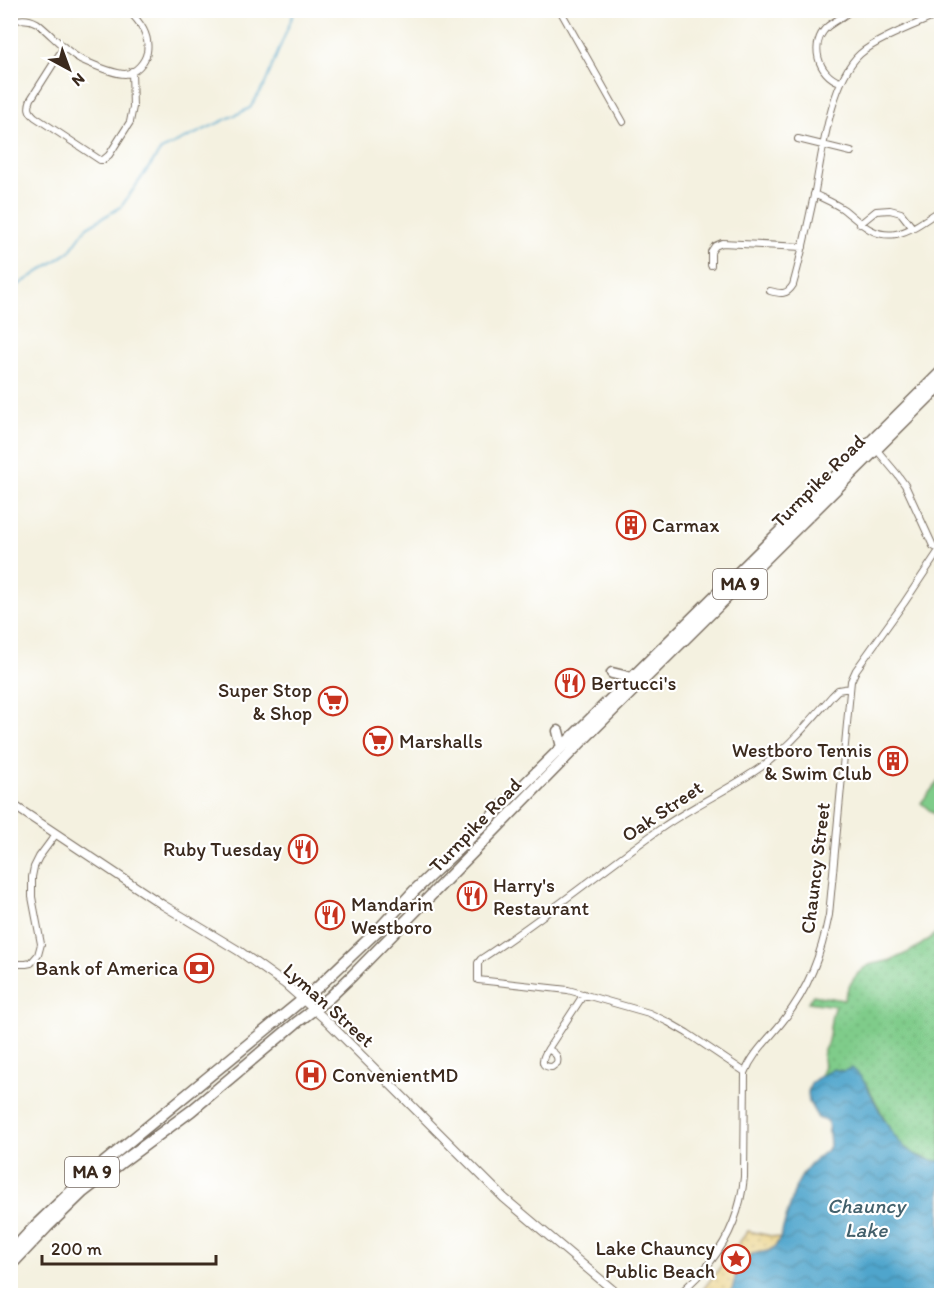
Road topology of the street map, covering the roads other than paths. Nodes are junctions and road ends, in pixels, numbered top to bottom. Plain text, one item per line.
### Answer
1 (128, 10) edge
2 (560, 10) edge
3 (851, 10) edge
4 (942, 13) edge
5 (10, 22) edge
6 (64, 46) junction
7 (132, 71) junction
8 (840, 82) junction
9 (623, 122) dead end
10 (798, 139) dead end
11 (824, 144) junction
12 (851, 152) dead end
13 (814, 194) junction
14 (942, 209) edge
15 (860, 224) junction
16 (912, 227) junction
17 (802, 247) junction
18 (711, 265) dead end
19 (770, 291) dead end
20 (942, 371) edge
21 (942, 384) edge
22 (875, 449) junction
23 (940, 548) edge
24 (612, 673) dead end
25 (632, 678) junction
26 (850, 688) junction
27 (558, 730) dead end
28 (562, 747) junction
29 (10, 803) edge
30 (56, 834) junction
31 (10, 964) edge
32 (584, 994) junction
33 (303, 999) junction
34 (314, 1009) junction
35 (548, 1049) dead end
36 (745, 1072) junction
37 (10, 1253) edge
38 (10, 1266) edge
39 (620, 1296) edge
40 (678, 1296) edge

1 - 7 street
2 - 9 street
3 - 8 street
4 - 8 street
5 - 6 street
6 - 7 street
6 - 7 street
8 - 11 street
10 - 11 street
11 - 12 street
11 - 13 street
13 - 15 street
13 - 17 street
14 - 16 street
15 - 16 street
15 - 16 street
17 - 18 street
17 - 19 street
20 - 25 highway, Turnpike Road / MA 9
21 - 22 highway, Turnpike Road / MA 9
22 - 23 street
22 - 34 highway, Turnpike Road / MA 9
23 - 26 street
24 - 25 highway
25 - 28 highway, Turnpike Road / MA 9
26 - 32 street, Oak Street
26 - 36 street, Chauncy Street
27 - 28 highway
28 - 33 highway, Turnpike Road / MA 9
29 - 30 street, Lyman Street
30 - 31 street
30 - 33 street, Lyman Street
32 - 35 street
32 - 36 street
33 - 34 street, Lyman Street
33 - 37 highway, Turnpike Road / MA 9
34 - 38 highway, Turnpike Road / MA 9
34 - 39 street, Lyman Street
36 - 40 street

